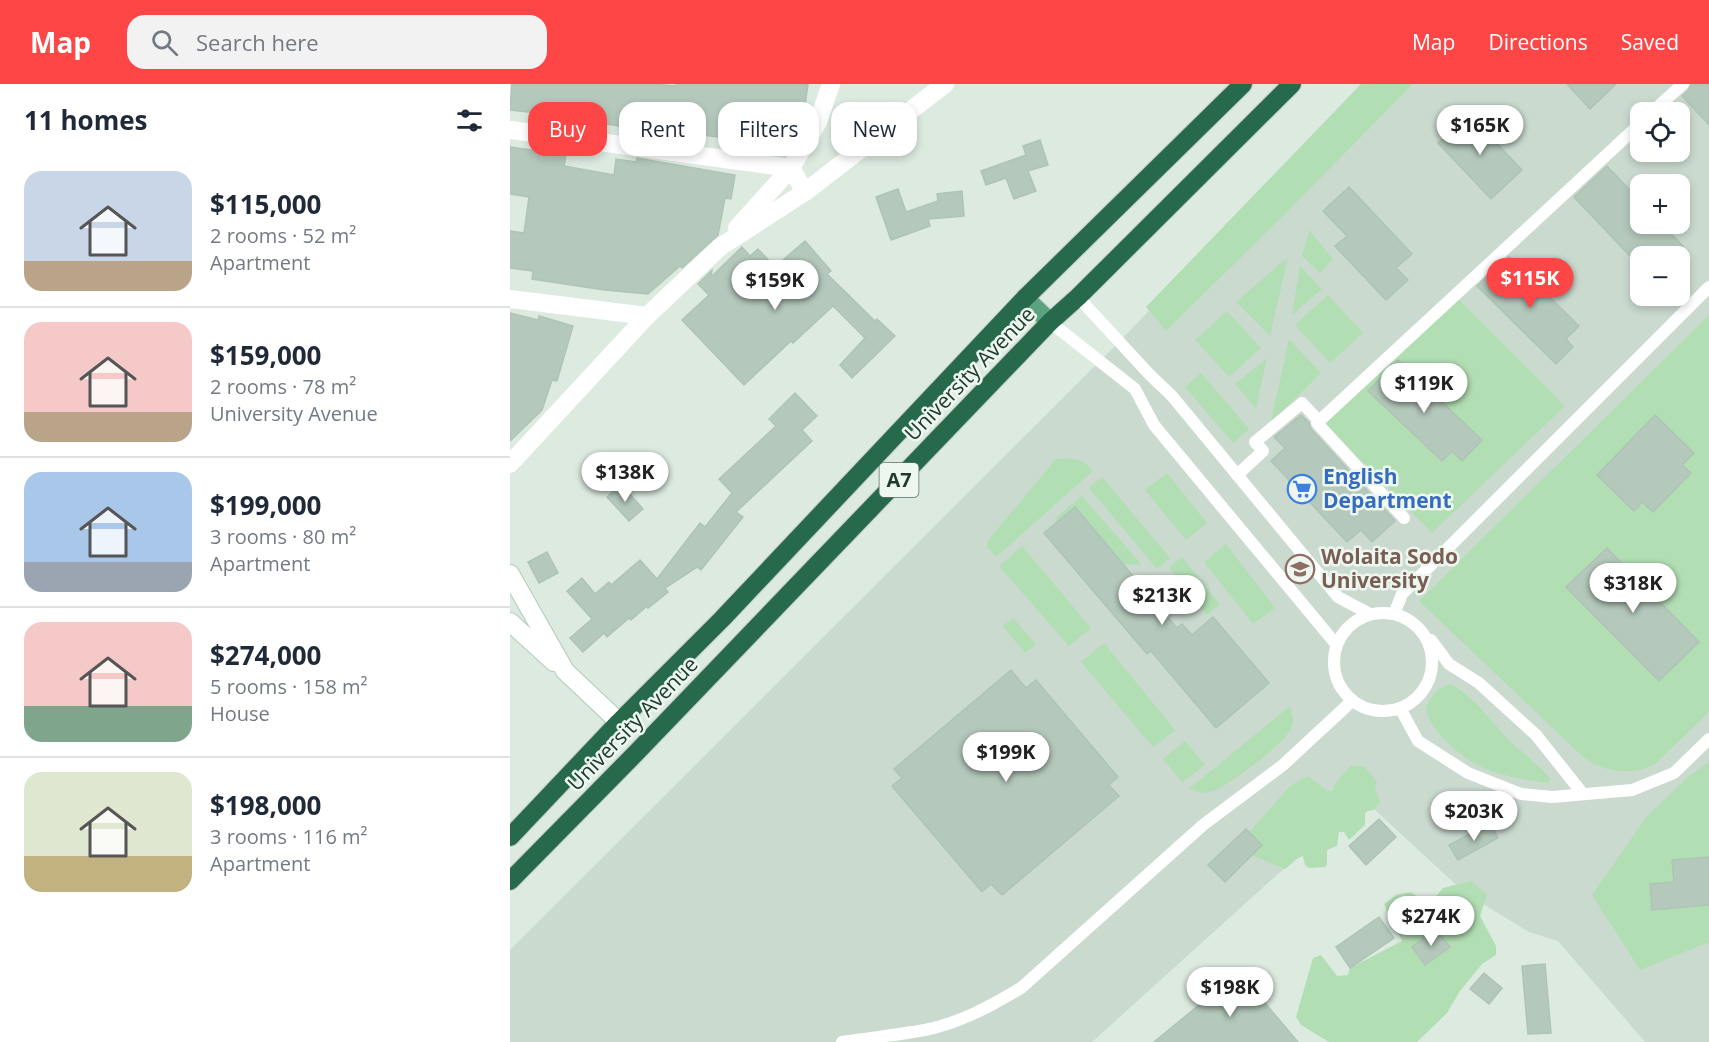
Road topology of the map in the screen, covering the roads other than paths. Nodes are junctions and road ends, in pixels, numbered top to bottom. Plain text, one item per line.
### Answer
1 (831, 84) edge
2 (945, 84) edge
3 (1243, 84) edge
4 (1292, 84) edge
5 (1683, 84) edge
6 (1663, 102) edge
7 (510, 130) edge
8 (1630, 133) edge
9 (791, 168) junction
10 (805, 192) junction
11 (720, 247) junction
12 (1709, 287) edge
13 (1078, 297) junction
14 (1025, 298) junction
15 (510, 299) edge
16 (647, 316) junction
17 (1050, 322) junction
18 (1319, 422) junction
19 (510, 464) edge
20 (1237, 475) junction
21 (1404, 518) dead end
22 (510, 574) edge
23 (1370, 614) junction
24 (1394, 614) junction
25 (510, 622) edge
26 (1425, 632) junction
27 (1335, 643) junction
28 (565, 671) junction
29 (1352, 701) junction
30 (1400, 708) junction
31 (619, 722) junction
32 (1709, 739) edge
33 (1583, 794) junction
34 (510, 837) edge
35 (510, 881) edge
36 (842, 1042) edge

1 - 9 street
2 - 10 street
3 - 14 highway, University Avenue / A7
4 - 13 highway, University Avenue / A7
5 - 6 lane
7 - 9 street
8 - 18 lane
9 - 10 street
9 - 11 street
10 - 11 street
11 - 16 street
12 - 24 lane
13 - 17 highway, University Avenue / A7
13 - 20 lane
14 - 17 main road
14 - 31 highway, University Avenue / A7
15 - 16 street
16 - 19 street
17 - 27 lane
17 - 35 highway, University Avenue / A7
18 - 20 lane
18 - 21 lane
20 - 23 lane
22 - 28 street
23 - 24 lane
23 - 27 lane
24 - 26 lane
25 - 28 street
26 - 30 lane
26 - 33 lane
27 - 29 lane
28 - 31 street
29 - 30 lane
29 - 36 lane
30 - 33 lane
31 - 34 highway, University Avenue / A7
32 - 33 lane

